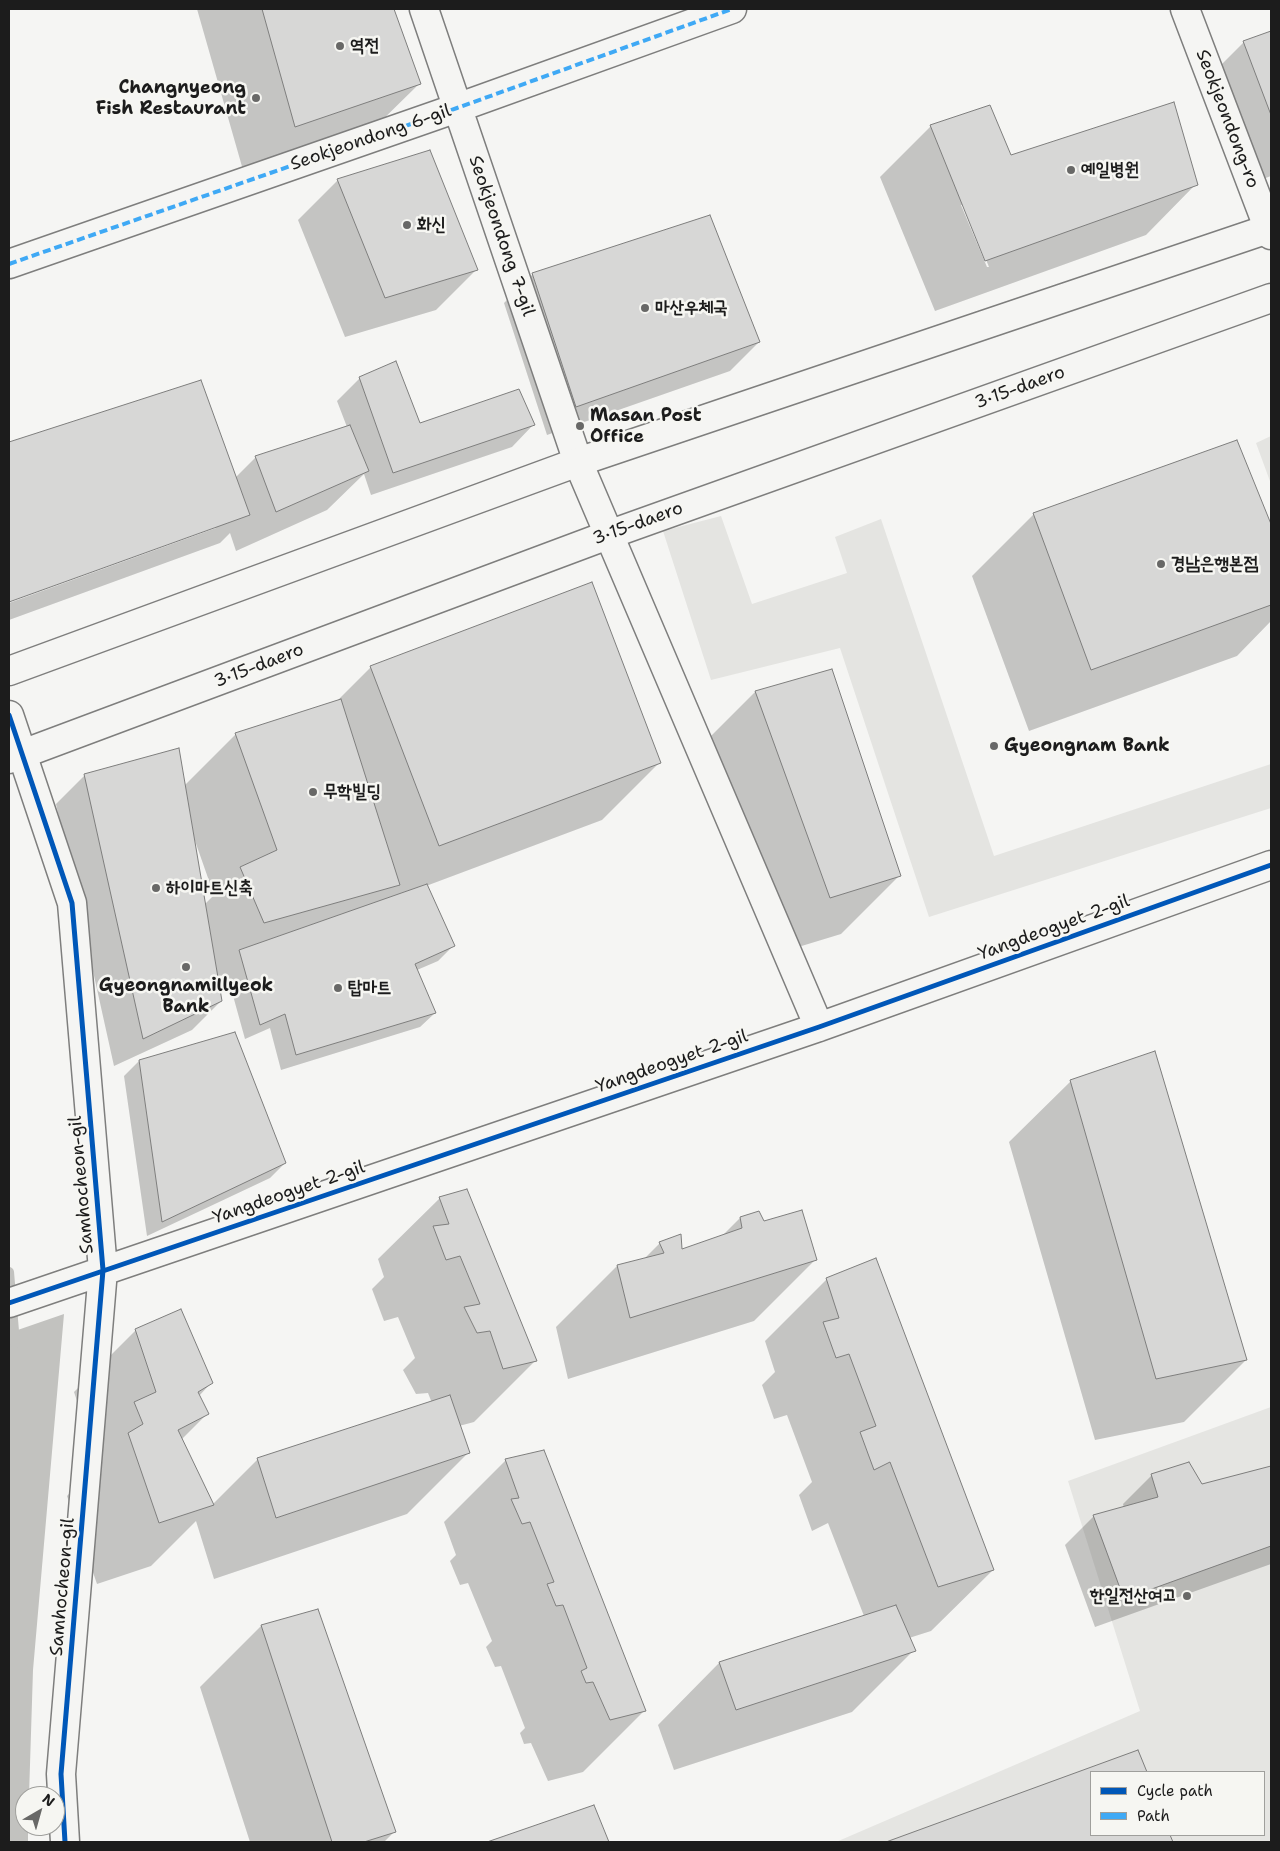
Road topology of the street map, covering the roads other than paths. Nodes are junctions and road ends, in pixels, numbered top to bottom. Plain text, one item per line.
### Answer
1 (424, 9) edge
2 (732, 9) edge
3 (1185, 9) edge
4 (457, 108) junction
5 (1271, 231) edge
6 (9, 264) edge
7 (1271, 298) edge
8 (578, 462) junction
9 (608, 534) junction
10 (9, 671) edge
11 (9, 715) edge
12 (16, 757) edge
13 (1271, 865) edge
14 (820, 1027) junction
15 (91, 1274) junction
16 (9, 1303) edge
17 (65, 1842) edge

1 - 4 street, Seokjeondong 7-gil
2 - 4 street, Seokjeondong 6-gil
3 - 5 street, Seokjeondong-ro
4 - 6 street, Seokjeondong 6-gil
4 - 8 street, Seokjeondong 7-gil
5 - 8 street
7 - 9 street, 3·15-daero
8 - 9 street, Seokjeondong 7-gil
8 - 10 street
9 - 12 street, 3·15-daero
9 - 14 street, Seokjeondong 7-gil
11 - 12 street, Samhocheon-gil
12 - 15 street, Samhocheon-gil
13 - 14 street, Yangdeogyet 2-gil
14 - 15 street, Yangdeogyet 2-gil
15 - 16 street, Yangdeogyet 2-gil
15 - 17 street, Samhocheon-gil

